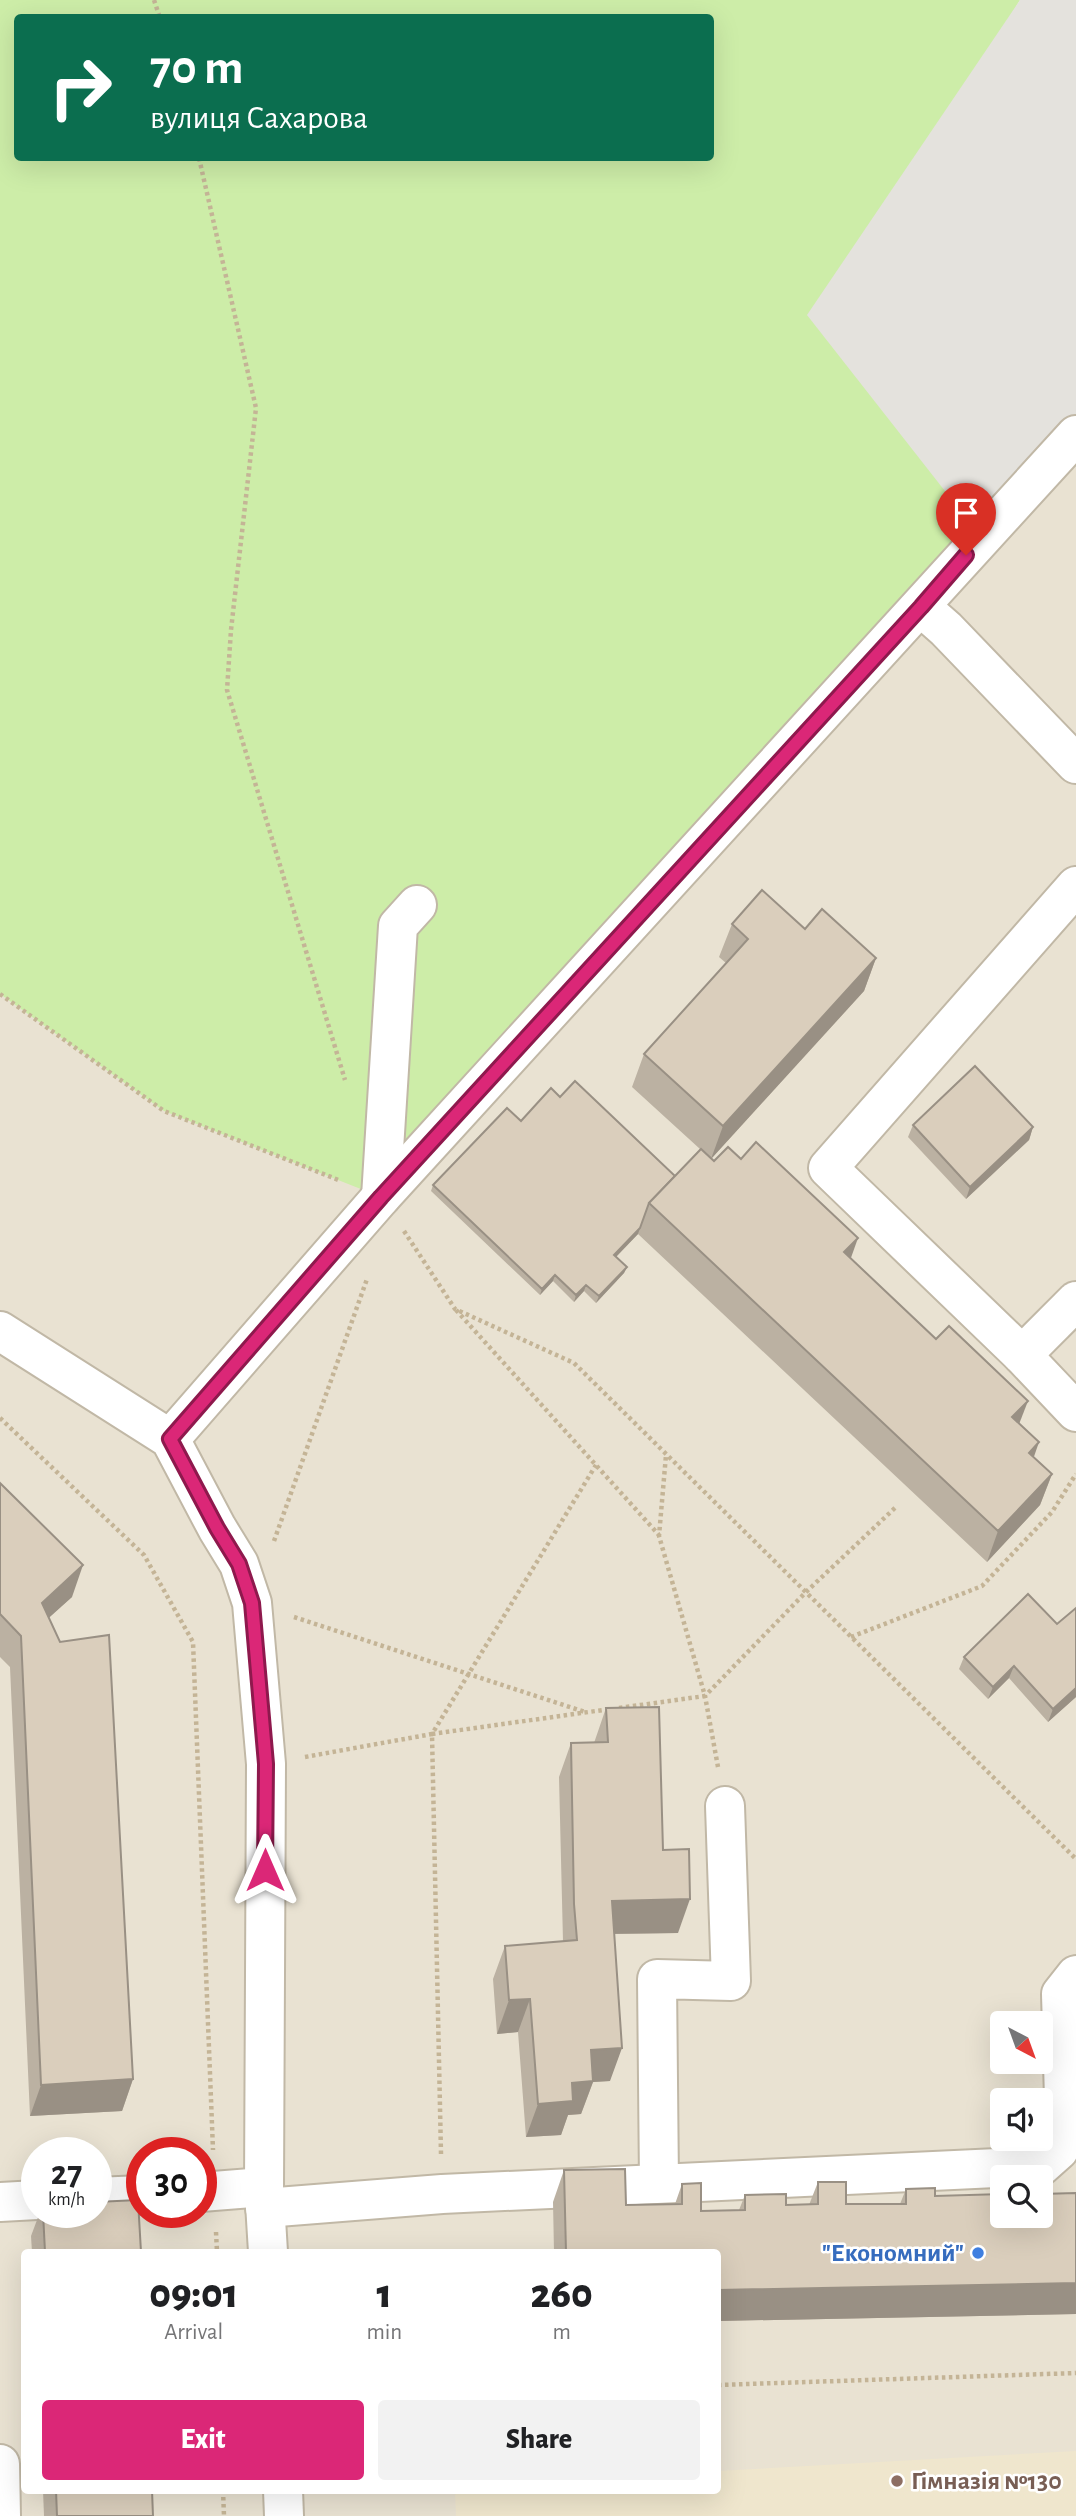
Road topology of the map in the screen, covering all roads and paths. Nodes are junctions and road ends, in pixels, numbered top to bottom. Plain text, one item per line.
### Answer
1 (200, 161) edge
2 (1076, 435) edge
3 (921, 607) junction
4 (1076, 764) edge
5 (1076, 886) edge
6 (417, 905) dead end
7 (0, 994) edge
8 (349, 1090) dead end
9 (390, 1210) junction
10 (368, 1276) dead end
11 (1076, 1301) edge
12 (455, 1309) junction
13 (0, 1331) edge
14 (1022, 1355) junction
15 (1076, 1412) edge
16 (0, 1418) edge
17 (170, 1439) junction
18 (666, 1455) junction
19 (596, 1465) junction
20 (1076, 1474) edge
21 (897, 1506) dead end
22 (660, 1536) junction
23 (806, 1592) junction
24 (252, 1603) junction
25 (851, 1637) junction
26 (468, 1674) junction
27 (705, 1696) junction
28 (586, 1713) junction
29 (432, 1734) junction
30 (266, 1764) junction
31 (725, 1806) joint
32 (1076, 1859) edge
33 (1076, 1975) edge
34 (206, 2137) edge
35 (659, 2183) junction
36 (217, 2193) edge
37 (442, 2193) junction
38 (265, 2197) junction
39 (21, 2201) edge
40 (0, 2202) edge
41 (213, 2228) edge
42 (216, 2249) edge
43 (268, 2249) edge
44 (1076, 2373) edge
45 (721, 2385) edge
46 (0, 2464) edge
47 (223, 2494) edge
48 (283, 2494) edge
49 (1, 2516) edge
50 (224, 2516) edge
51 (284, 2516) edge

1 - 8 path
2 - 3 street
3 - 4 street
3 - 9 street
5 - 14 street
6 - 9 street
7 - 9 path
9 - 12 path
9 - 17 street
10 - 24 path
11 - 14 street
12 - 18 path
12 - 19 path
13 - 17 street
14 - 15 street
16 - 34 path
17 - 24 street
18 - 22 path
18 - 23 path
19 - 22 path
19 - 26 path
20 - 25 path
21 - 23 path
22 - 27 path
23 - 25 path
23 - 27 path
24 - 26 path
24 - 30 street
25 - 32 path
26 - 28 path
26 - 29 path
27 - 28 path
27 - 31 path
28 - 29 path
29 - 30 path
29 - 37 path
30 - 38 street
31 - 35 street
33 - 35 street
35 - 37 street
36 - 38 street
37 - 38 street
38 - 43 street
39 - 40 street
41 - 42 path
44 - 45 path
46 - 49 street
47 - 50 path
48 - 51 street

